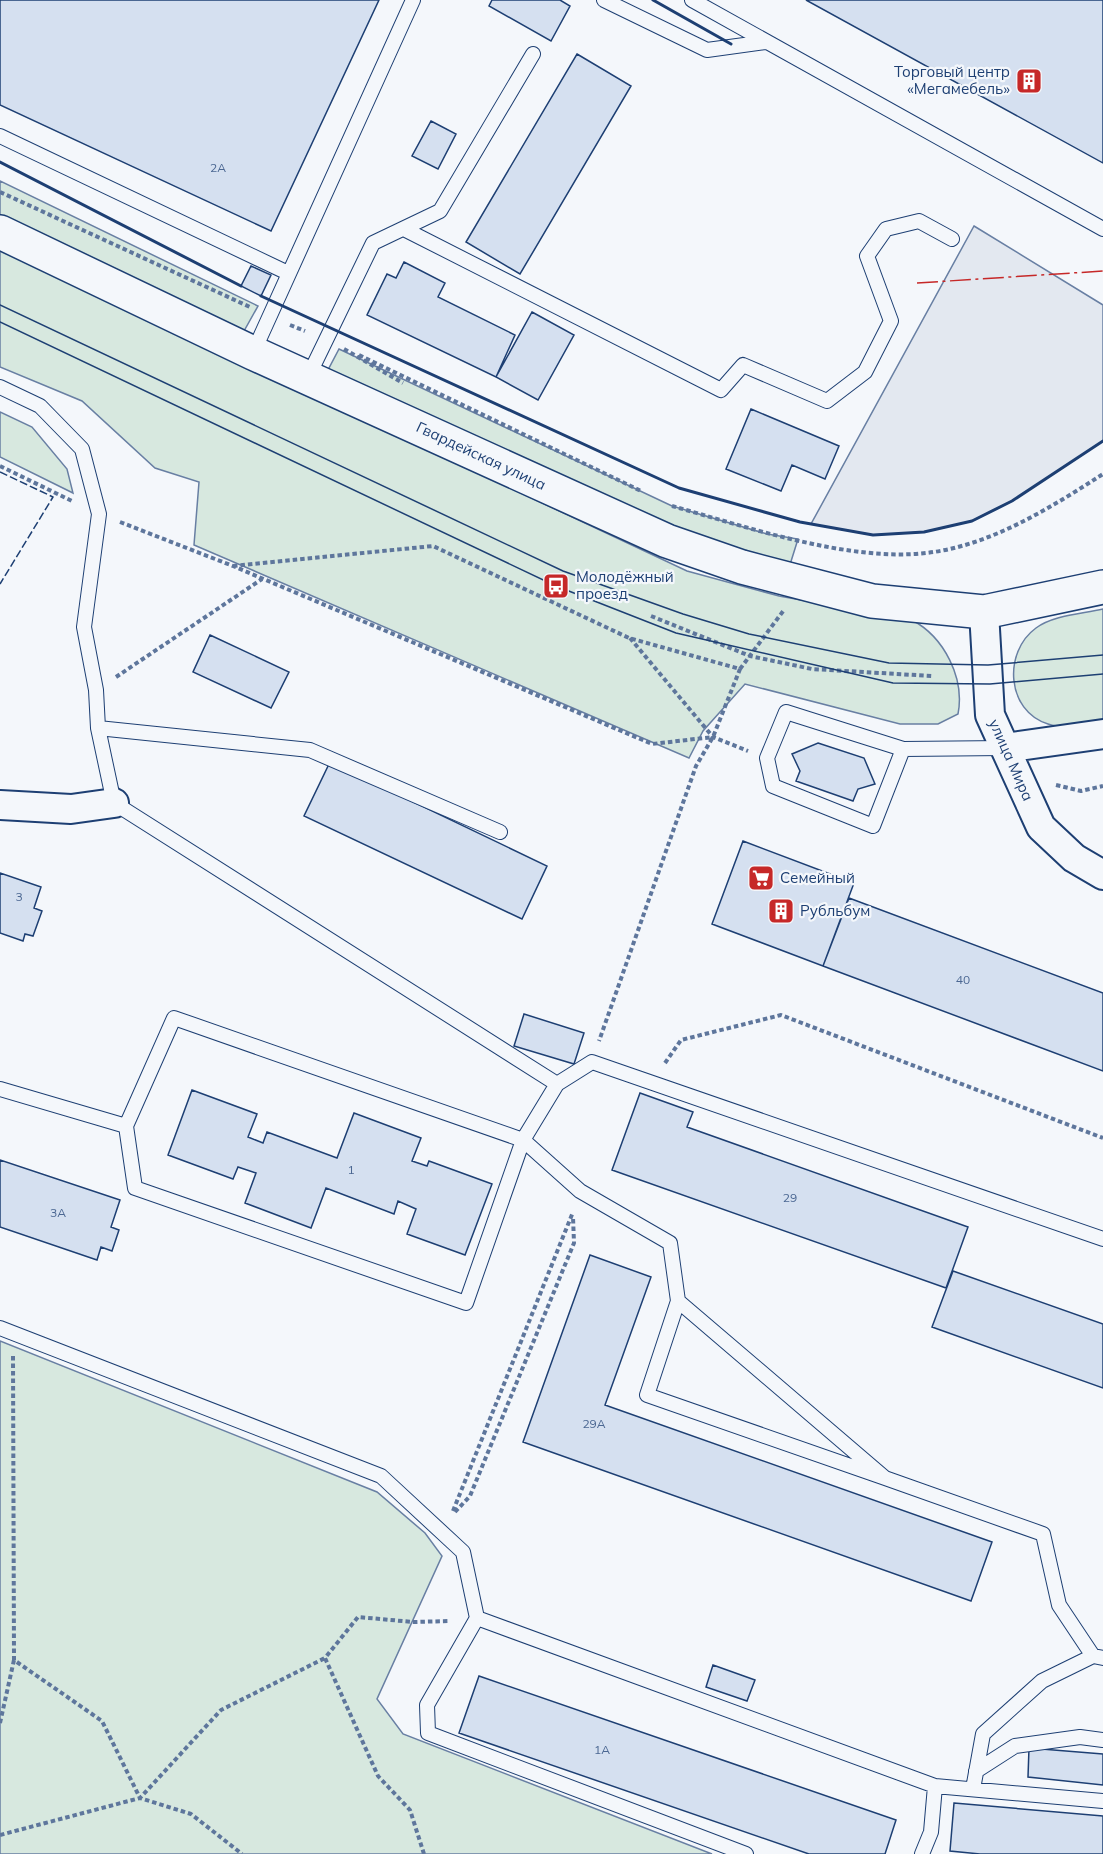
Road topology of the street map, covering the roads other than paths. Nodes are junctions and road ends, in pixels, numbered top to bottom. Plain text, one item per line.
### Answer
1 (413, 0) edge
2 (604, 0) edge
3 (692, 0) edge
4 (766, 42) junction
5 (533, 54) dead end
6 (0, 136) edge
7 (404, 229) junction
8 (1103, 229) edge
9 (0, 232) edge
10 (952, 239) dead end
11 (288, 273) junction
12 (253, 353) junction
13 (308, 377) junction
14 (0, 387) edge
15 (1097, 582) edge
16 (984, 612) junction
17 (98, 728) junction
18 (1103, 734) edge
19 (1005, 748) junction
20 (903, 749) junction
21 (114, 803) junction
22 (0, 805) edge
23 (500, 832) dead end
24 (1103, 875) edge
25 (557, 1084) junction
26 (0, 1089) edge
27 (126, 1126) junction
28 (523, 1140) junction
29 (1103, 1239) edge
30 (678, 1301) junction
31 (6, 1330) edge
32 (885, 1478) junction
33 (477, 1618) junction
34 (1098, 1657) edge
35 (1103, 1740) edge
36 (976, 1771) junction
37 (935, 1786) junction
38 (973, 1790) junction
39 (1103, 1801) edge
40 (746, 1854) edge
41 (922, 1854) edge

1 - 11 lane
2 - 4 lane
3 - 4 lane
4 - 8 lane
5 - 7 lane
6 - 11 lane
7 - 10 lane
7 - 13 lane
9 - 12 street, Гвардейская улица
11 - 12 lane
12 - 13 street, Гвардейская улица
13 - 16 street, Гвардейская улица
14 - 17 lane
15 - 16 street, Гвардейская улица
16 - 19 street, улица Мира
17 - 21 lane
17 - 23 lane
18 - 19 street
19 - 20 lane
19 - 24 street, улица Мира
20 - 20 lane
21 - 22 street
21 - 25 lane
25 - 28 lane
25 - 29 lane
26 - 27 lane
27 - 28 lane
27 - 28 lane
28 - 30 lane
30 - 32 lane
30 - 32 lane
31 - 33 lane
32 - 34 lane
33 - 37 lane
33 - 40 lane
34 - 36 lane
35 - 36 lane
36 - 38 lane
37 - 38 lane
37 - 41 lane
38 - 39 lane

